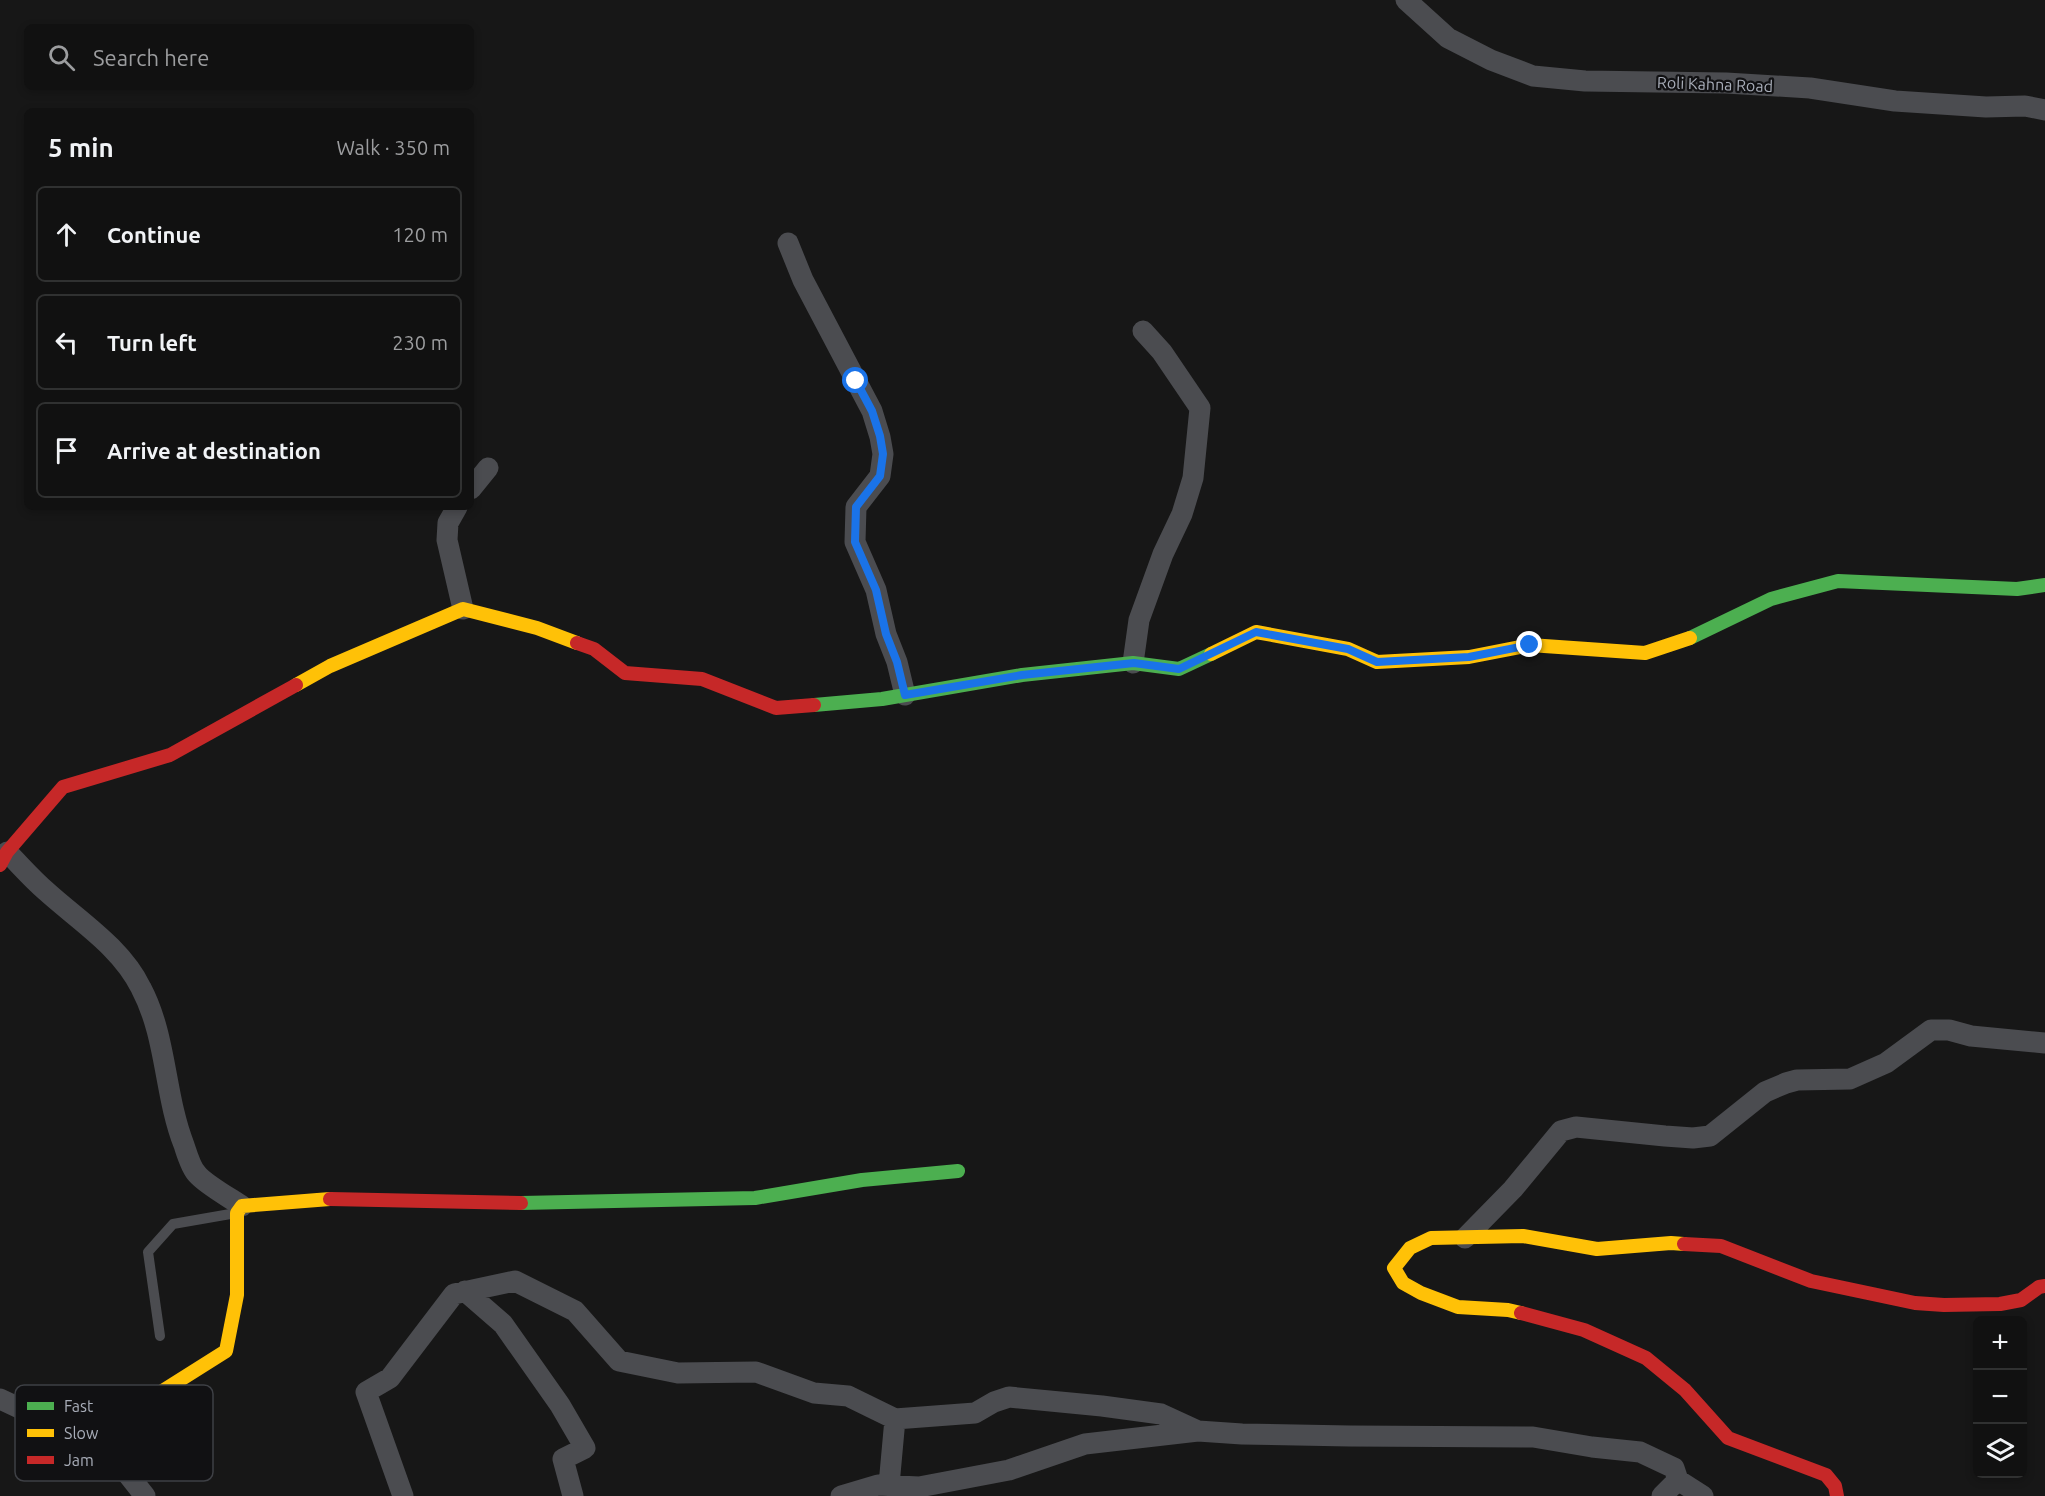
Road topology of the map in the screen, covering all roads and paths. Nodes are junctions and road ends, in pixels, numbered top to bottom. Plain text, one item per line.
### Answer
1 (1406, 0) edge
2 (2045, 110) edge
3 (788, 243) dead end
4 (1143, 331) dead end
5 (488, 468) dead end
6 (474, 485) edge
7 (455, 510) edge
8 (2045, 585) edge
9 (463, 609) junction
10 (1134, 663) junction
11 (905, 695) junction
12 (4, 859) edge
13 (2045, 1043) edge
14 (958, 1171) dead end
15 (239, 1210) junction
16 (1465, 1238) junction
17 (2045, 1286) edge
18 (465, 1291) junction
19 (160, 1336) dead end
20 (172, 1385) edge
21 (0, 1399) edge
22 (15, 1406) edge
23 (896, 1419) junction
24 (1198, 1431) junction
25 (1678, 1480) junction
26 (133, 1481) edge
27 (889, 1485) junction
28 (145, 1496) edge
29 (403, 1496) edge
30 (573, 1496) edge
31 (841, 1496) edge
32 (1662, 1496) edge
33 (1703, 1496) edge
34 (1837, 1496) edge

1 - 2 street, Roli Kahna Road
3 - 11 street
4 - 10 street
5 - 6 street
7 - 9 street
8 - 10 street
9 - 11 street
9 - 12 street
10 - 11 street
12 - 15 street
13 - 16 street
14 - 15 street
15 - 19 lane
15 - 20 street
16 - 17 street
16 - 34 street
18 - 23 street
18 - 29 street
18 - 30 street
21 - 22 street
23 - 24 street
23 - 27 street
24 - 25 street
24 - 27 street
25 - 32 street
25 - 33 street
26 - 28 street
27 - 31 street

